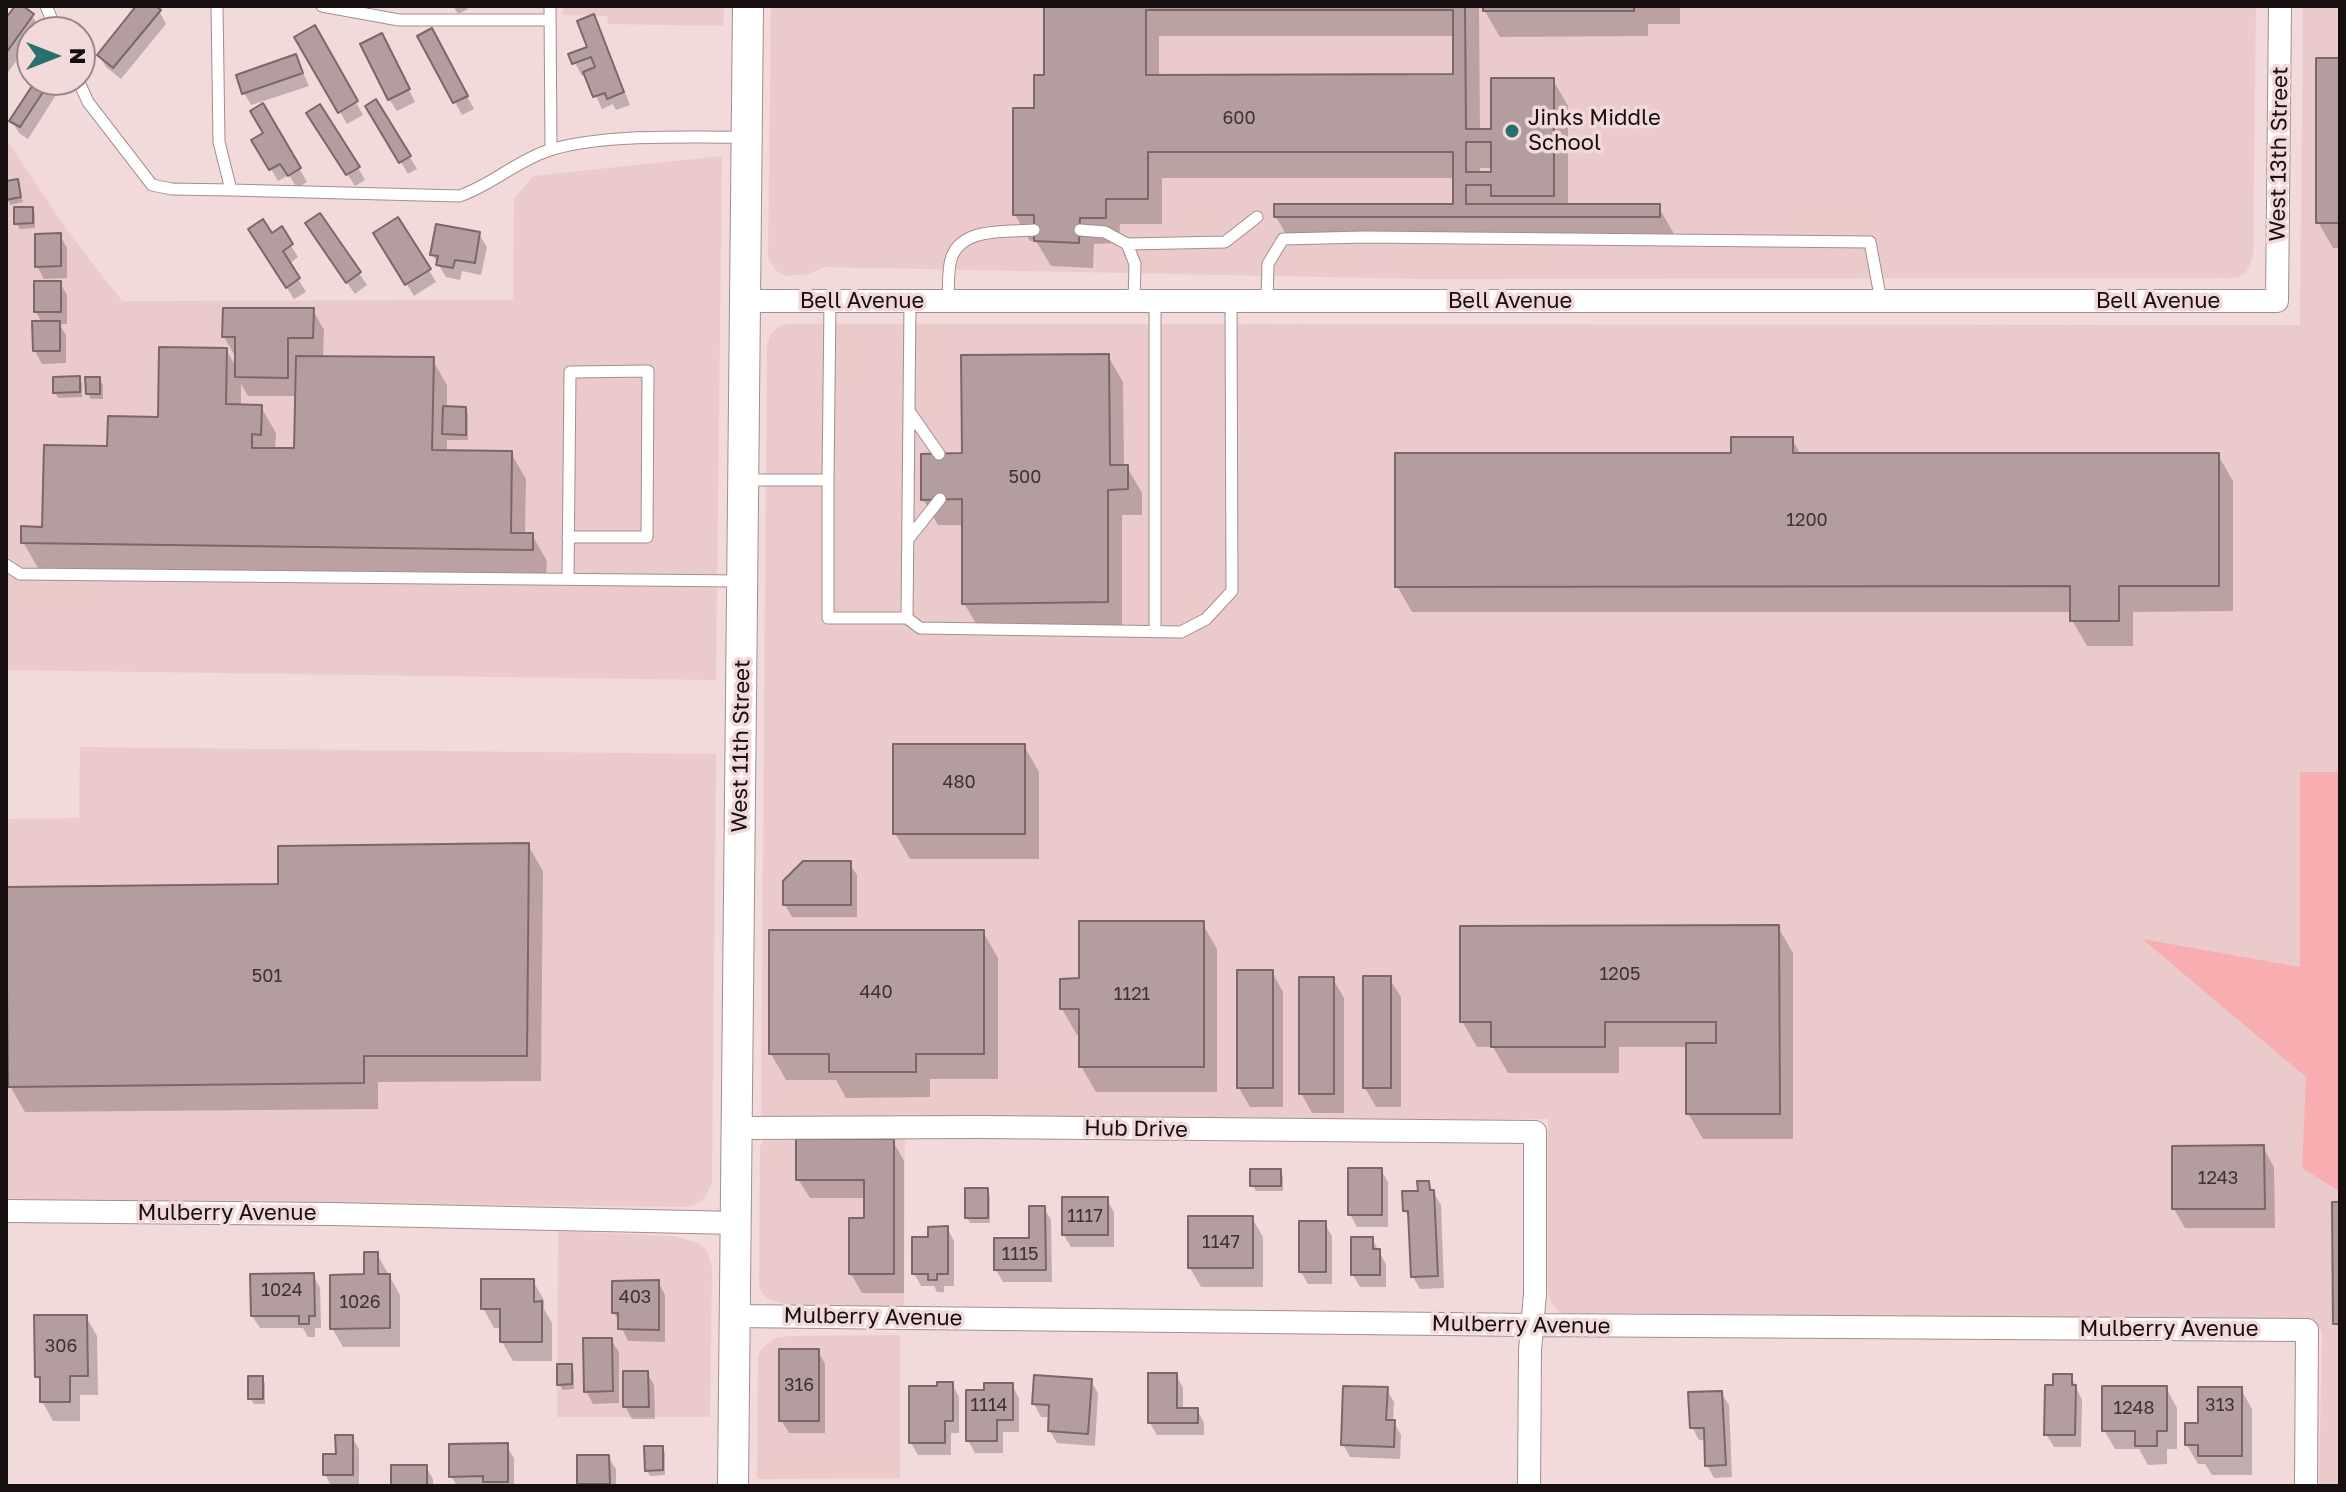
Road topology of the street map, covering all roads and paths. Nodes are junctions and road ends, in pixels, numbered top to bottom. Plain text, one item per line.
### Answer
1 (217, 6) edge
2 (322, 6) edge
3 (550, 6) edge
4 (748, 6) edge
5 (2280, 6) edge
6 (549, 20) junction
7 (85, 96) edge
8 (746, 137) junction
9 (551, 149) junction
10 (231, 190) junction
11 (1257, 217) dead end
12 (1034, 230) dead end
13 (1080, 230) dead end
14 (1127, 244) junction
15 (744, 301) junction
16 (830, 301) junction
17 (910, 301) junction
18 (948, 301) junction
19 (1145, 301) junction
20 (1231, 301) junction
21 (1267, 301) junction
22 (1881, 301) junction
23 (2277, 301) joint
24 (909, 411) junction
25 (939, 454) dead end
26 (743, 480) junction
27 (828, 480) junction
28 (940, 499) dead end
29 (568, 537) junction
30 (909, 538) junction
31 (6, 565) edge
32 (568, 579) junction
33 (742, 581) junction
34 (907, 618) junction
35 (1155, 632) junction
36 (736, 1128) junction
37 (6, 1211) edge
38 (736, 1223) junction
39 (735, 1316) junction
40 (1532, 1325) junction
41 (733, 1486) edge
42 (1529, 1486) edge
43 (2306, 1486) edge

1 - 10 lane
2 - 6 lane
3 - 6 lane
4 - 8 main road, West 11th Street
5 - 23 street, West 13th Street
6 - 9 lane
7 - 10 lane
8 - 9 lane
8 - 15 main road, West 11th Street
9 - 10 lane
11 - 14 lane
12 - 18 lane
13 - 14 lane
14 - 19 lane
15 - 16 street, Bell Avenue
15 - 26 main road, West 11th Street
16 - 17 street, Bell Avenue
16 - 27 lane
17 - 18 street, Bell Avenue
17 - 24 lane
18 - 19 street, Bell Avenue
19 - 20 street, Bell Avenue
19 - 35 lane
20 - 21 street, Bell Avenue
20 - 35 lane
21 - 22 street, Bell Avenue
21 - 22 lane
22 - 23 street, Bell Avenue
24 - 25 lane
24 - 30 lane
26 - 27 lane
26 - 33 main road, West 11th Street
27 - 34 lane
28 - 30 lane
29 - 29 lane
29 - 32 lane
30 - 34 lane
31 - 32 lane
32 - 33 lane
33 - 36 main road, West 11th Street
34 - 35 lane
36 - 38 main road, West 11th Street
36 - 40 street, Hub Drive
37 - 38 street, Mulberry Avenue
38 - 39 main road, West 11th Street
39 - 40 street, Mulberry Avenue
39 - 41 main road, West 11th Street
40 - 42 street
40 - 43 street, Mulberry Avenue

